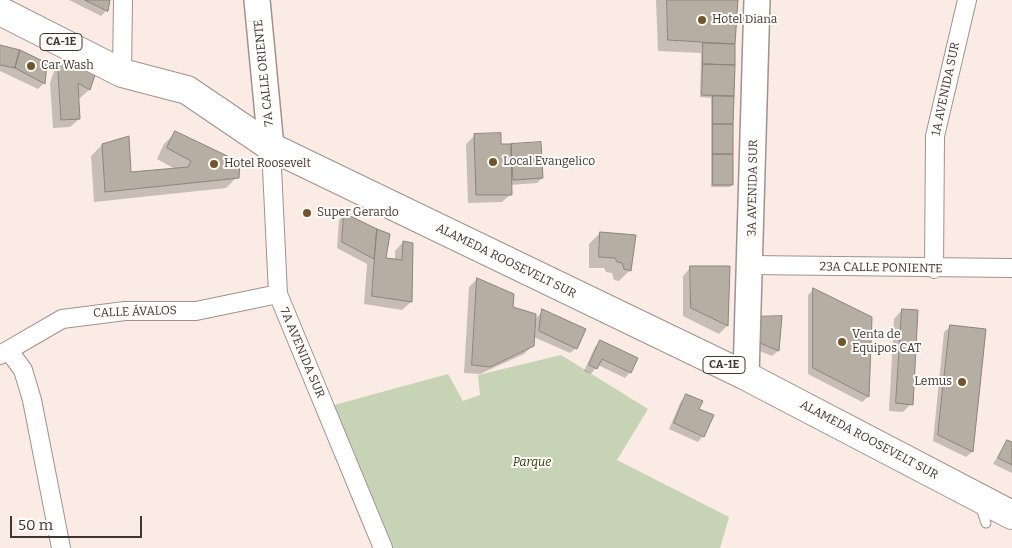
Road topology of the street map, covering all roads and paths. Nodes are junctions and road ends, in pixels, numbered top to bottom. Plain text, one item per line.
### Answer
1 (123, 0) edge
2 (257, 0) edge
3 (757, 0) edge
4 (966, 0) edge
5 (0, 11) edge
6 (122, 72) junction
7 (271, 147) junction
8 (751, 265) junction
9 (1012, 268) edge
10 (934, 269) junction
11 (278, 294) junction
12 (4, 353) edge
13 (746, 376) junction
14 (978, 497) junction
15 (1012, 515) edge
16 (986, 523) dead end
17 (61, 548) edge
18 (384, 548) edge

1 - 6 street
2 - 7 street, 7A CALLE ORIENTE
3 - 8 street, 3A AVENIDA SUR
4 - 10 street, 1A AVENIDA SUR
5 - 6 highway, ALAMEDA ROOSEVELT SUR / CA-1E
6 - 7 highway, ALAMEDA ROOSEVELT SUR / CA-1E
7 - 11 street, 7A AVENIDA SUR
7 - 13 highway, ALAMEDA ROOSEVELT SUR / CA-1E
8 - 10 street, 23A CALLE PONIENTE
8 - 13 street, 3A AVENIDA SUR
9 - 10 street, 23A CALLE PONIENTE
11 - 12 street, CALLE ÁVALOS
11 - 18 street, 7A AVENIDA SUR
12 - 17 street
13 - 14 highway, ALAMEDA ROOSEVELT SUR / CA-1E
14 - 15 highway, ALAMEDA ROOSEVELT SUR / CA-1E
14 - 16 lane

